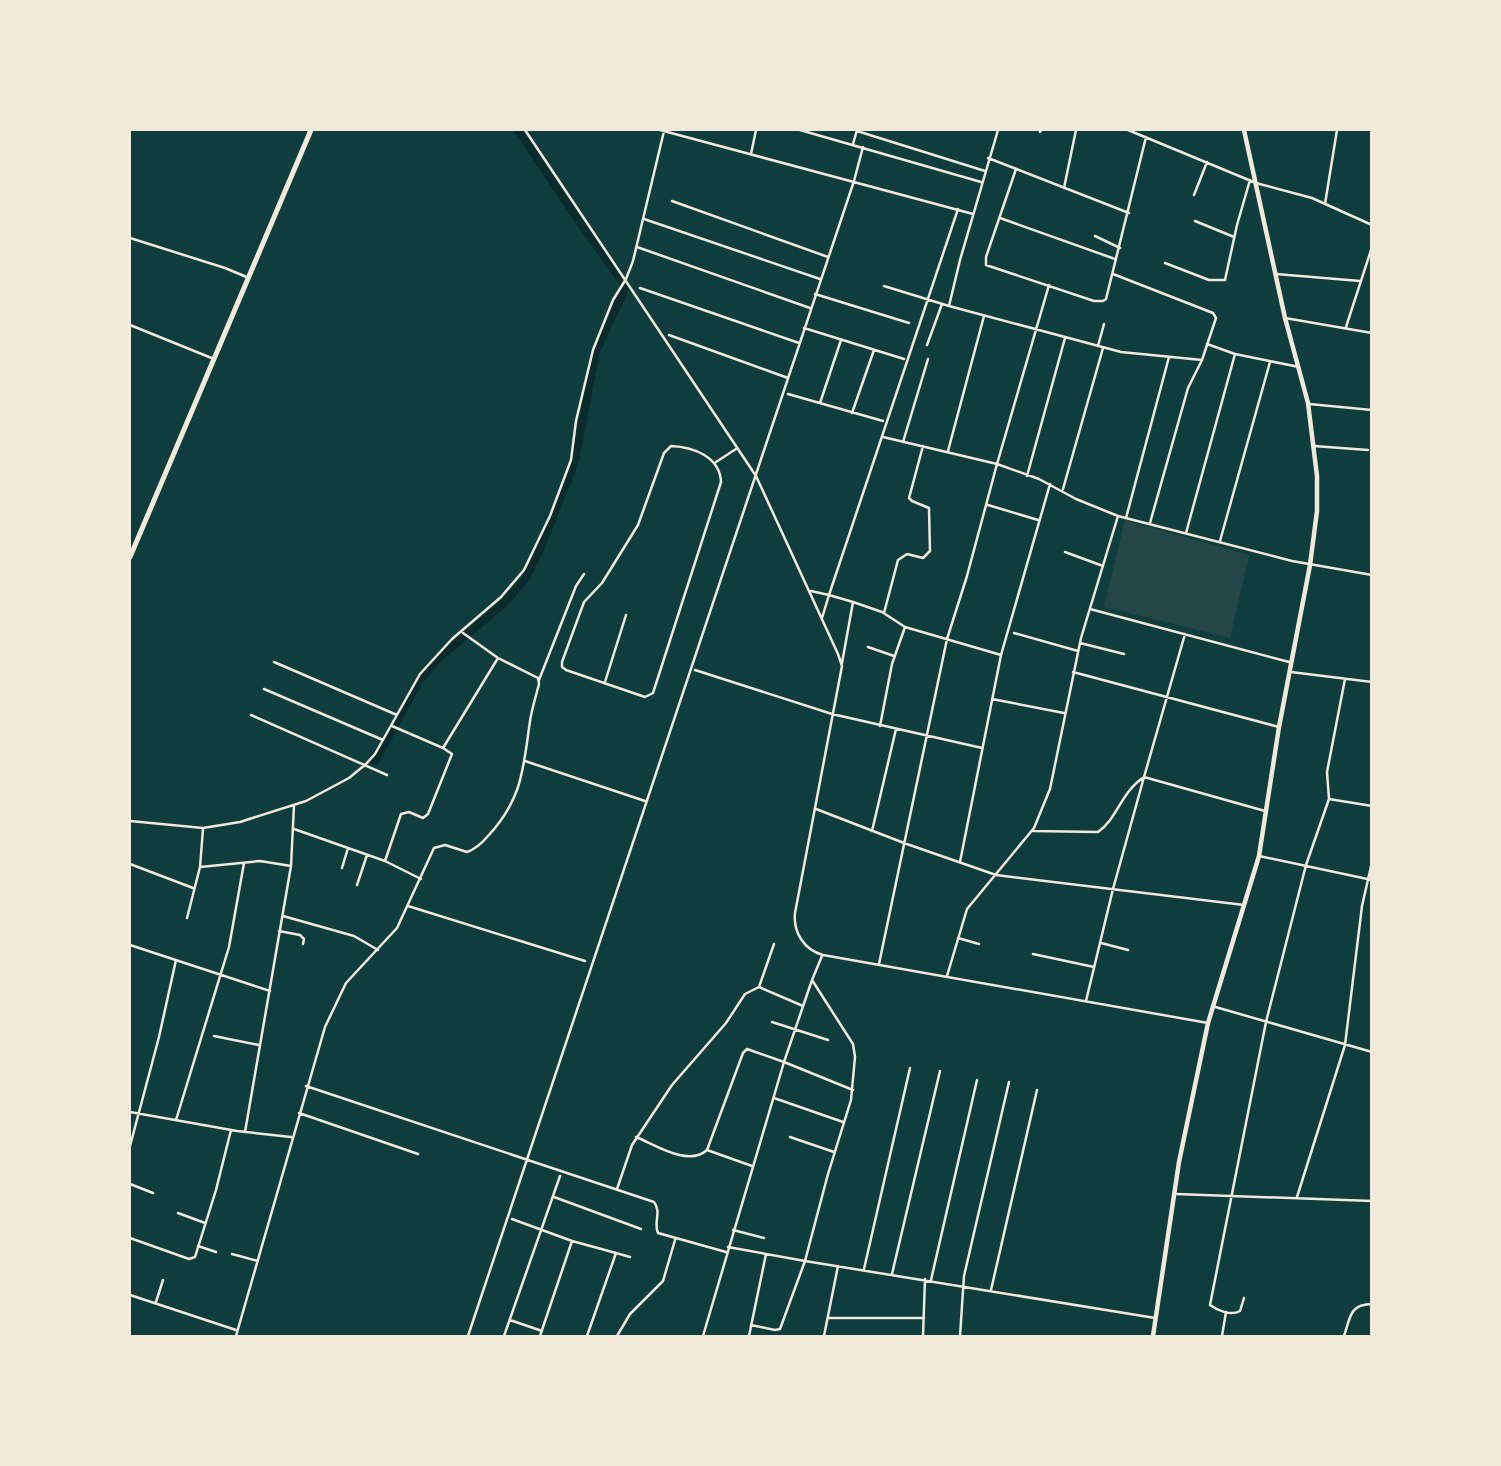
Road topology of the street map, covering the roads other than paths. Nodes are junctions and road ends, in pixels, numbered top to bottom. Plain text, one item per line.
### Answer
1 (312, 130) edge
2 (525, 130) edge
3 (662, 130) edge
4 (756, 130) edge
5 (800, 130) edge
6 (857, 130) edge
7 (998, 130) edge
8 (1076, 130) edge
9 (1128, 130) edge
10 (1244, 130) edge
11 (1337, 130) edge
12 (1146, 137) junction
13 (853, 144) junction
14 (863, 147) junction
15 (750, 154) junction
16 (988, 158) junction
17 (1207, 162) junction
18 (1016, 169) junction
19 (985, 171) junction
20 (1250, 180) junction
21 (854, 181) junction
22 (982, 182) junction
23 (1256, 183) junction
24 (1064, 188) junction
25 (1194, 195) dead end
26 (671, 201) dead end
27 (1325, 204) junction
28 (958, 209) junction
29 (1129, 213) junction
30 (973, 214) junction
31 (643, 218) junction
32 (1000, 218) junction
33 (1195, 221) dead end
34 (1371, 225) edge
35 (1095, 236) dead end
36 (1235, 237) junction
37 (130, 238) edge
38 (637, 247) junction
39 (1371, 247) edge
40 (1119, 248) junction
41 (828, 257) junction
42 (1116, 260) junction
43 (1165, 262) dead end
44 (1113, 274) junction
45 (1275, 274) junction
46 (249, 278) junction
47 (820, 279) junction
48 (625, 280) junction
49 (1360, 281) junction
50 (1049, 285) junction
51 (884, 286) dead end
52 (640, 288) dead end
53 (815, 294) junction
54 (927, 298) junction
55 (942, 304) junction
56 (949, 306) junction
57 (810, 308) junction
58 (984, 316) junction
59 (1285, 318) junction
60 (909, 323) dead end
61 (130, 324) edge
62 (1104, 324) dead end
63 (804, 328) junction
64 (1346, 328) junction
65 (1036, 331) junction
66 (1371, 333) edge
67 (669, 335) dead end
68 (1065, 338) junction
69 (841, 340) junction
70 (799, 343) junction
71 (1207, 344) junction
72 (927, 345) dead end
73 (1098, 346) junction
74 (1102, 348) junction
75 (874, 350) junction
76 (1235, 354) junction
77 (1169, 357) junction
78 (214, 359) junction
79 (904, 359) dead end
80 (928, 359) dead end
81 (1202, 360) junction
82 (1270, 362) junction
83 (1299, 368) junction
84 (788, 378) junction
85 (788, 394) dead end
86 (820, 403) junction
87 (1308, 403) junction
88 (1371, 410) edge
89 (852, 412) junction
90 (883, 421) dead end
91 (883, 437) junction
92 (903, 442) junction
93 (923, 446) junction
94 (1314, 446) junction
95 (736, 449) junction
96 (1368, 450) dead end
97 (948, 451) junction
98 (716, 463) junction
99 (997, 464) junction
100 (1027, 475) junction
101 (756, 478) junction
102 (1050, 484) junction
103 (1062, 491) junction
104 (988, 505) junction
105 (1118, 516) junction
106 (1126, 518) junction
107 (1038, 520) junction
108 (1149, 524) junction
109 (1186, 533) junction
110 (1220, 541) junction
111 (1065, 552) dead end
112 (130, 557) edge
113 (1310, 565) junction
114 (1103, 566) junction
115 (584, 574) dead end
116 (1371, 575) edge
117 (810, 590) junction
118 (829, 594) junction
119 (853, 602) junction
120 (1090, 609) junction
121 (884, 613) junction
122 (626, 615) dead end
123 (822, 618) junction
124 (905, 627) junction
125 (463, 633) junction
126 (1014, 633) dead end
127 (1185, 634) junction
128 (947, 639) junction
129 (1080, 643) junction
130 (868, 647) dead end
131 (1078, 651) junction
132 (1124, 654) dead end
133 (1001, 655) junction
134 (895, 656) junction
135 (498, 657) junction
136 (274, 662) dead end
137 (1293, 663) junction
138 (842, 666) junction
139 (695, 670) dead end
140 (1073, 672) junction
141 (1290, 672) junction
142 (1345, 679) junction
143 (539, 680) junction
144 (605, 682) junction
145 (1371, 682) edge
146 (264, 689) dead end
147 (1167, 698) junction
148 (992, 699) junction
149 (1066, 713) junction
150 (832, 714) junction
151 (251, 715) dead end
152 (397, 715) junction
153 (880, 726) junction
154 (394, 727) junction
155 (1279, 727) junction
156 (896, 729) junction
157 (926, 736) junction
158 (383, 740) junction
159 (443, 748) junction
160 (982, 748) junction
161 (525, 761) junction
162 (366, 764) junction
163 (387, 775) dead end
164 (1144, 778) junction
165 (1329, 799) junction
166 (646, 801) junction
167 (294, 805) junction
168 (1371, 806) edge
169 (816, 809) junction
170 (1265, 811) junction
171 (130, 821) edge
172 (203, 828) junction
173 (293, 829) junction
174 (872, 831) junction
175 (1032, 831) junction
176 (904, 843) junction
177 (348, 848) junction
178 (367, 855) junction
179 (1259, 856) junction
180 (385, 861) junction
181 (1371, 862) edge
182 (244, 863) junction
183 (960, 863) junction
184 (130, 864) edge
185 (1306, 865) junction
186 (291, 866) junction
187 (200, 867) junction
188 (342, 868) dead end
189 (996, 875) junction
190 (421, 879) junction
191 (1369, 880) edge
192 (357, 885) dead end
193 (193, 888) junction
194 (1113, 889) junction
195 (1245, 905) junction
196 (408, 906) junction
197 (282, 916) junction
198 (187, 918) dead end
199 (279, 931) junction
200 (958, 939) junction
201 (1100, 943) junction
202 (303, 944) dead end
203 (774, 944) dead end
204 (979, 944) dead end
205 (130, 945) edge
206 (378, 950) junction
207 (1128, 950) dead end
208 (823, 954) junction
209 (1033, 954) dead end
210 (176, 960) junction
211 (585, 961) dead end
212 (879, 964) junction
213 (1094, 967) junction
214 (220, 973) junction
215 (947, 976) junction
216 (812, 978) junction
217 (759, 987) junction
218 (270, 991) junction
219 (1086, 1001) junction
220 (803, 1006) junction
221 (1212, 1006) junction
222 (1266, 1021) junction
223 (772, 1022) dead end
224 (1208, 1023) junction
225 (795, 1030) junction
226 (214, 1036) dead end
227 (828, 1040) dead end
228 (1346, 1045) junction
229 (260, 1046) junction
230 (1371, 1052) edge
231 (784, 1062) junction
232 (910, 1068) dead end
233 (940, 1071) dead end
234 (977, 1080) dead end
235 (1009, 1082) dead end
236 (306, 1086) junction
237 (853, 1090) junction
238 (1038, 1090) dead end
239 (773, 1098) junction
240 (130, 1112) edge
241 (299, 1113) junction
242 (139, 1114) junction
243 (176, 1120) junction
244 (843, 1122) junction
245 (231, 1130) junction
246 (245, 1132) junction
247 (636, 1136) junction
248 (291, 1137) junction
249 (790, 1138) dead end
250 (130, 1146) edge
251 (707, 1150) junction
252 (834, 1152) junction
253 (418, 1154) dead end
254 (527, 1159) junction
255 (752, 1166) junction
256 (560, 1175) dead end
257 (130, 1184) edge
258 (617, 1189) junction
259 (153, 1193) dead end
260 (1174, 1194) junction
261 (1231, 1195) junction
262 (554, 1197) junction
263 (1297, 1197) junction
264 (1371, 1201) edge
265 (178, 1213) dead end
266 (512, 1219) dead end
267 (206, 1223) junction
268 (641, 1229) dead end
269 (733, 1230) junction
270 (542, 1231) junction
271 (130, 1238) edge
272 (675, 1238) junction
273 (764, 1238) dead end
274 (572, 1241) junction
275 (198, 1246) junction
276 (727, 1249) junction
277 (216, 1252) dead end
278 (616, 1253) junction
279 (232, 1254) dead end
280 (765, 1254) junction
281 (630, 1257) dead end
282 (258, 1261) junction
283 (805, 1261) junction
284 (838, 1266) junction
285 (864, 1269) junction
286 (892, 1274) junction
287 (925, 1279) junction
288 (163, 1280) dead end
289 (931, 1280) junction
290 (962, 1285) junction
291 (991, 1290) junction
292 (130, 1295) edge
293 (1244, 1298) dead end
294 (156, 1302) junction
295 (1371, 1304) edge
296 (1226, 1312) junction
297 (829, 1318) junction
298 (924, 1318) junction
299 (1153, 1318) junction
300 (510, 1320) junction
301 (751, 1325) junction
302 (237, 1330) junction
303 (542, 1331) junction
304 (236, 1336) edge
305 (468, 1336) edge
306 (504, 1336) edge
307 (540, 1336) edge
308 (587, 1336) edge
309 (617, 1336) edge
310 (703, 1336) edge
311 (750, 1336) edge
312 (824, 1336) edge
313 (923, 1336) edge
314 (960, 1336) edge
315 (1153, 1336) edge
316 (1222, 1336) edge
317 (1344, 1336) edge

1 - 46 highway
2 - 48 street
3 - 15 street
3 - 31 street
4 - 15 street
5 - 13 street
6 - 13 street
6 - 19 street
7 - 16 street
8 - 24 street
9 - 12 street
10 - 23 main road
11 - 27 street
12 - 17 street
12 - 29 street
13 - 14 street
14 - 21 street
14 - 22 street
15 - 21 street
16 - 18 street
16 - 19 street
17 - 20 street
17 - 25 street
18 - 24 street
18 - 32 street
19 - 22 street
20 - 23 street
20 - 36 street
21 - 28 street
21 - 41 street
22 - 30 street
23 - 27 street
23 - 45 main road
24 - 29 street
26 - 41 street
27 - 34 street
28 - 30 street
28 - 54 street
29 - 40 street
30 - 56 street
31 - 38 street
31 - 47 street
32 - 42 street
32 - 50 street
33 - 36 street
35 - 40 street
36 - 43 street
37 - 46 street
38 - 48 street
38 - 57 street
39 - 49 street
40 - 42 street
41 - 47 street
42 - 44 street
44 - 50 street
44 - 71 street
45 - 49 street
45 - 59 main road
46 - 78 highway
47 - 53 street
48 - 95 street
48 - 125 street
49 - 64 street
50 - 65 street
51 - 54 street
52 - 70 street
53 - 57 street
53 - 60 street
54 - 55 street
54 - 91 street
55 - 56 street
55 - 72 street
56 - 58 street
57 - 63 street
58 - 65 street
58 - 97 street
59 - 64 street
59 - 83 main road
61 - 78 street
62 - 73 street
63 - 69 street
63 - 70 street
64 - 66 street
65 - 68 street
65 - 99 street
67 - 84 street
68 - 73 street
68 - 100 street
69 - 75 street
69 - 86 street
70 - 84 street
71 - 76 street
71 - 81 street
73 - 74 street
74 - 77 street
74 - 103 street
75 - 79 street
75 - 89 street
76 - 82 street
76 - 109 street
77 - 81 street
77 - 106 street
78 - 112 highway
80 - 92 street
81 - 108 street
82 - 83 street
82 - 110 street
83 - 87 main road
84 - 101 street
85 - 86 street
86 - 89 street
87 - 88 street
87 - 94 main road
89 - 90 street
91 - 92 street
91 - 118 street
92 - 93 street
93 - 97 street
93 - 121 street
94 - 96 street
94 - 113 main road
95 - 98 street
95 - 101 street
97 - 99 street
98 - 144 street
98 - 144 street
99 - 100 street
99 - 104 street
100 - 102 street
101 - 117 street
101 - 166 street
102 - 103 street
102 - 107 street
103 - 105 street
104 - 107 street
104 - 128 street
105 - 106 street
105 - 114 street
106 - 108 street
107 - 133 street
108 - 109 street
109 - 110 street
110 - 113 street
111 - 114 street
113 - 116 street
113 - 137 main road
114 - 120 street
115 - 143 street
117 - 118 street
117 - 123 street
118 - 119 street
118 - 123 street
119 - 121 street
119 - 138 street
120 - 127 street
120 - 129 street
121 - 124 street
122 - 144 street
123 - 138 street
124 - 128 street
124 - 134 street
125 - 135 street
125 - 152 street
126 - 131 street
127 - 137 street
127 - 147 street
128 - 133 street
128 - 157 street
129 - 131 street
129 - 132 street
130 - 134 street
131 - 140 street
133 - 148 street
134 - 153 street
135 - 143 street
135 - 159 street
136 - 152 street
137 - 141 main road
138 - 150 street
139 - 150 street
140 - 147 street
140 - 149 street
141 - 142 street
141 - 155 main road
142 - 145 street
142 - 165 street
143 - 161 street
146 - 158 street
147 - 155 street
147 - 164 street
148 - 149 street
148 - 160 street
149 - 175 street
150 - 153 street
150 - 169 street
151 - 162 street
152 - 154 street
153 - 156 street
154 - 158 street
154 - 159 street
155 - 170 main road
156 - 157 street
156 - 174 street
157 - 160 street
157 - 176 street
158 - 162 street
159 - 180 street
160 - 183 street
161 - 166 street
161 - 190 street
162 - 163 street
162 - 167 street
164 - 170 street
164 - 175 street
164 - 194 street
165 - 168 street
165 - 185 street
166 - 254 street
167 - 172 street
167 - 173 street
169 - 174 street
169 - 208 street
170 - 179 main road
171 - 172 street
172 - 187 street
173 - 177 street
173 - 186 street
174 - 176 street
175 - 189 street
176 - 183 street
176 - 212 street
177 - 178 street
177 - 188 street
178 - 180 street
178 - 192 street
179 - 185 street
179 - 195 main road
180 - 190 street
181 - 191 street
182 - 186 street
182 - 187 street
182 - 214 street
183 - 189 street
184 - 193 street
185 - 191 street
185 - 222 street
186 - 197 street
187 - 193 street
189 - 194 street
189 - 200 street
190 - 196 street
191 - 228 street
193 - 198 street
194 - 195 street
194 - 201 street
195 - 221 main road
196 - 206 street
196 - 211 street
197 - 199 street
197 - 206 street
199 - 202 street
199 - 218 street
200 - 204 street
200 - 215 street
201 - 207 street
201 - 213 street
203 - 217 street
205 - 210 street
206 - 236 street
208 - 212 street
208 - 216 street
209 - 213 street
210 - 214 street
210 - 242 street
212 - 215 street
213 - 219 street
214 - 218 street
214 - 243 street
215 - 219 street
216 - 220 street
216 - 237 street
217 - 220 street
217 - 247 street
218 - 229 street
219 - 224 street
220 - 225 street
221 - 222 street
221 - 224 main road
222 - 228 street
222 - 261 street
223 - 225 street
224 - 260 main road
225 - 227 street
225 - 231 street
226 - 229 street
228 - 230 street
228 - 263 street
229 - 246 street
231 - 237 street
231 - 239 street
231 - 251 street
232 - 285 street
233 - 286 street
234 - 289 street
235 - 290 street
236 - 241 street
236 - 254 street
237 - 244 street
238 - 291 street
239 - 244 street
239 - 255 street
240 - 242 street
241 - 248 street
241 - 253 street
242 - 243 street
242 - 250 street
243 - 245 street
244 - 252 street
245 - 246 street
245 - 267 street
246 - 248 street
247 - 251 street
247 - 258 street
248 - 282 street
249 - 252 street
251 - 255 street
252 - 283 street
254 - 258 street
254 - 305 street
255 - 269 street
256 - 262 street
257 - 259 street
258 - 272 street
260 - 261 street
260 - 299 main road
261 - 263 street
261 - 296 street
262 - 268 street
262 - 270 street
263 - 264 street
265 - 267 street
266 - 270 street
267 - 275 street
269 - 273 street
269 - 276 street
270 - 274 street
270 - 300 street
271 - 275 street
272 - 276 street
272 - 309 street
274 - 278 street
274 - 303 street
275 - 277 street
276 - 280 street
276 - 310 street
278 - 281 street
278 - 308 street
279 - 282 street
280 - 283 street
280 - 301 street
282 - 302 street
283 - 284 street
283 - 301 street
284 - 285 street
284 - 297 street
285 - 286 street
286 - 287 street
287 - 289 street
287 - 298 street
288 - 294 street
289 - 290 street
290 - 291 street
290 - 314 street
291 - 299 street
292 - 294 street
293 - 296 street
294 - 302 street
295 - 317 street
296 - 316 street
297 - 298 street
297 - 312 street
298 - 313 street
299 - 315 main road
300 - 303 street
300 - 306 street
301 - 311 street
302 - 304 street
303 - 307 street

